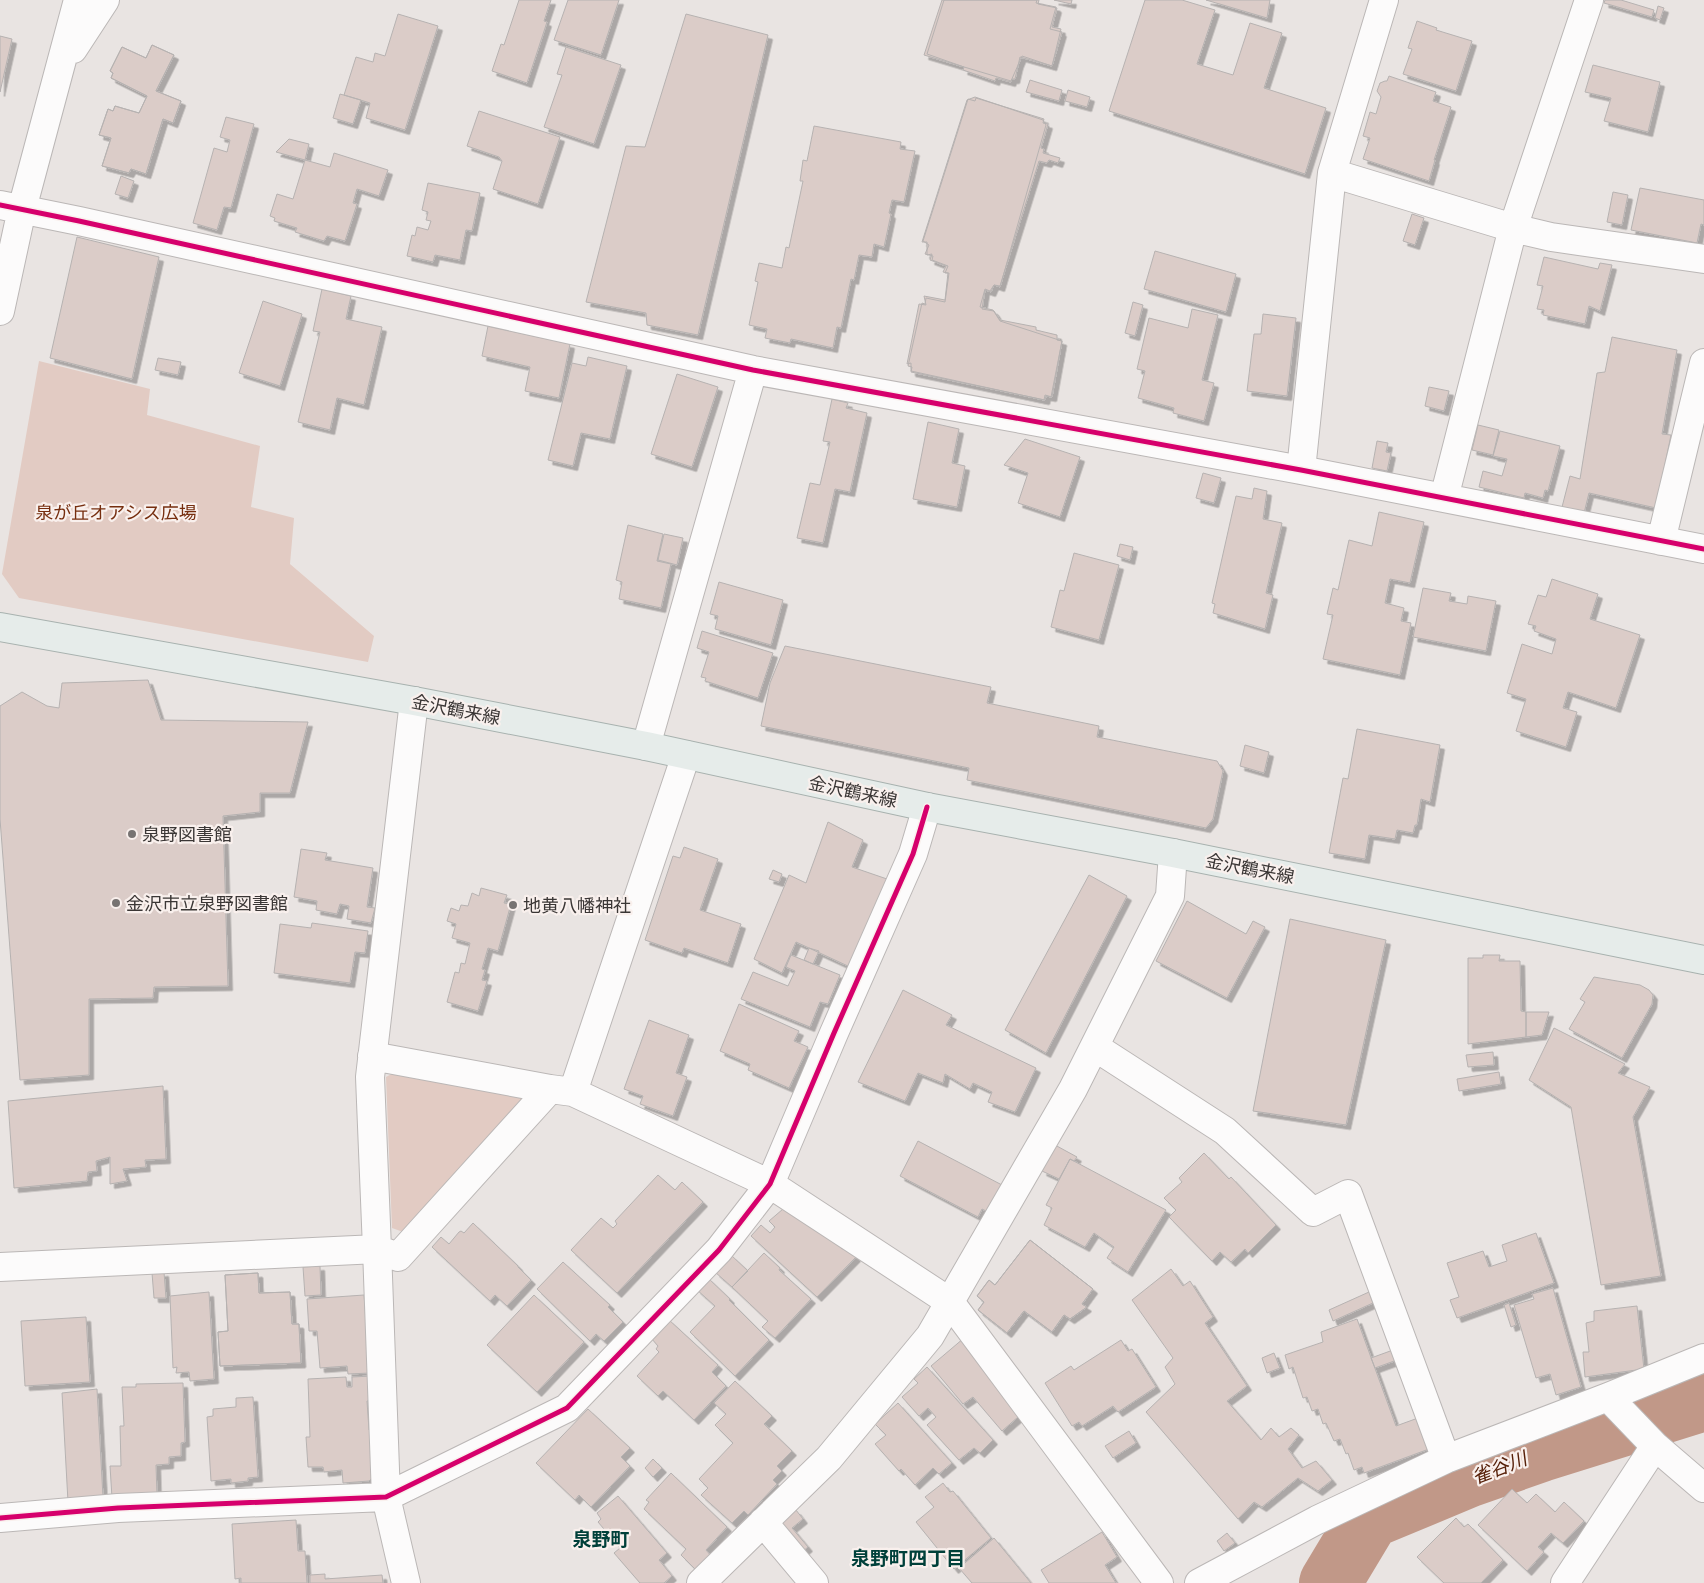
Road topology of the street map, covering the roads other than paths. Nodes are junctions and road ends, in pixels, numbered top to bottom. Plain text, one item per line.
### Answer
1 (78, 0) edge
2 (105, 0) edge
3 (1384, 0) edge
4 (1589, 0) edge
5 (59, 71) junction
6 (1332, 174) junction
7 (11, 207) edge
8 (1514, 228) junction
9 (1704, 260) edge
10 (0, 312) edge
11 (1704, 363) edge
12 (752, 370) junction
13 (1301, 470) junction
14 (1444, 498) junction
15 (1661, 541) junction
16 (1704, 549) edge
17 (0, 627) edge
18 (414, 701) junction
19 (646, 746) junction
20 (686, 755) junction
21 (926, 807) junction
22 (1173, 853) junction
23 (1704, 960) edge
24 (1095, 1047) junction
25 (372, 1056) junction
26 (562, 1091) junction
27 (770, 1184) junction
28 (377, 1249) junction
29 (0, 1267) edge
30 (950, 1302) junction
31 (1704, 1358) edge
32 (1612, 1402) junction
33 (1651, 1442) junction
34 (1446, 1459) junction
35 (1704, 1488) edge
36 (386, 1498) junction
37 (0, 1518) edge
38 (764, 1522) junction
39 (406, 1583) edge
40 (701, 1583) edge
41 (814, 1583) edge
42 (1159, 1583) edge
43 (1199, 1583) edge
44 (1565, 1583) edge

1 - 5 street
2 - 5 street
3 - 6 street
4 - 8 street
5 - 7 street
6 - 8 street
6 - 13 street
7 - 10 street
7 - 12 street
8 - 9 street
8 - 14 street
11 - 15 street
12 - 13 street
12 - 19 street
13 - 14 street
14 - 15 street
15 - 16 street
17 - 18 main road, 金沢鶴来線
18 - 19 main road, 金沢鶴来線
18 - 25 street
19 - 20 main road, 金沢鶴来線
20 - 21 main road, 金沢鶴来線
20 - 26 street
21 - 22 main road, 金沢鶴来線
21 - 27 street
22 - 23 main road, 金沢鶴来線
22 - 24 street
24 - 30 street
24 - 34 street
25 - 26 street
25 - 28 street
26 - 27 street
26 - 28 street
27 - 30 street
27 - 36 street
28 - 29 street
28 - 36 street
30 - 38 street
30 - 42 street
31 - 32 street
32 - 33 street
32 - 34 street
33 - 35 street
33 - 44 street
34 - 43 street
36 - 37 street
36 - 39 street
38 - 40 street
38 - 41 street

